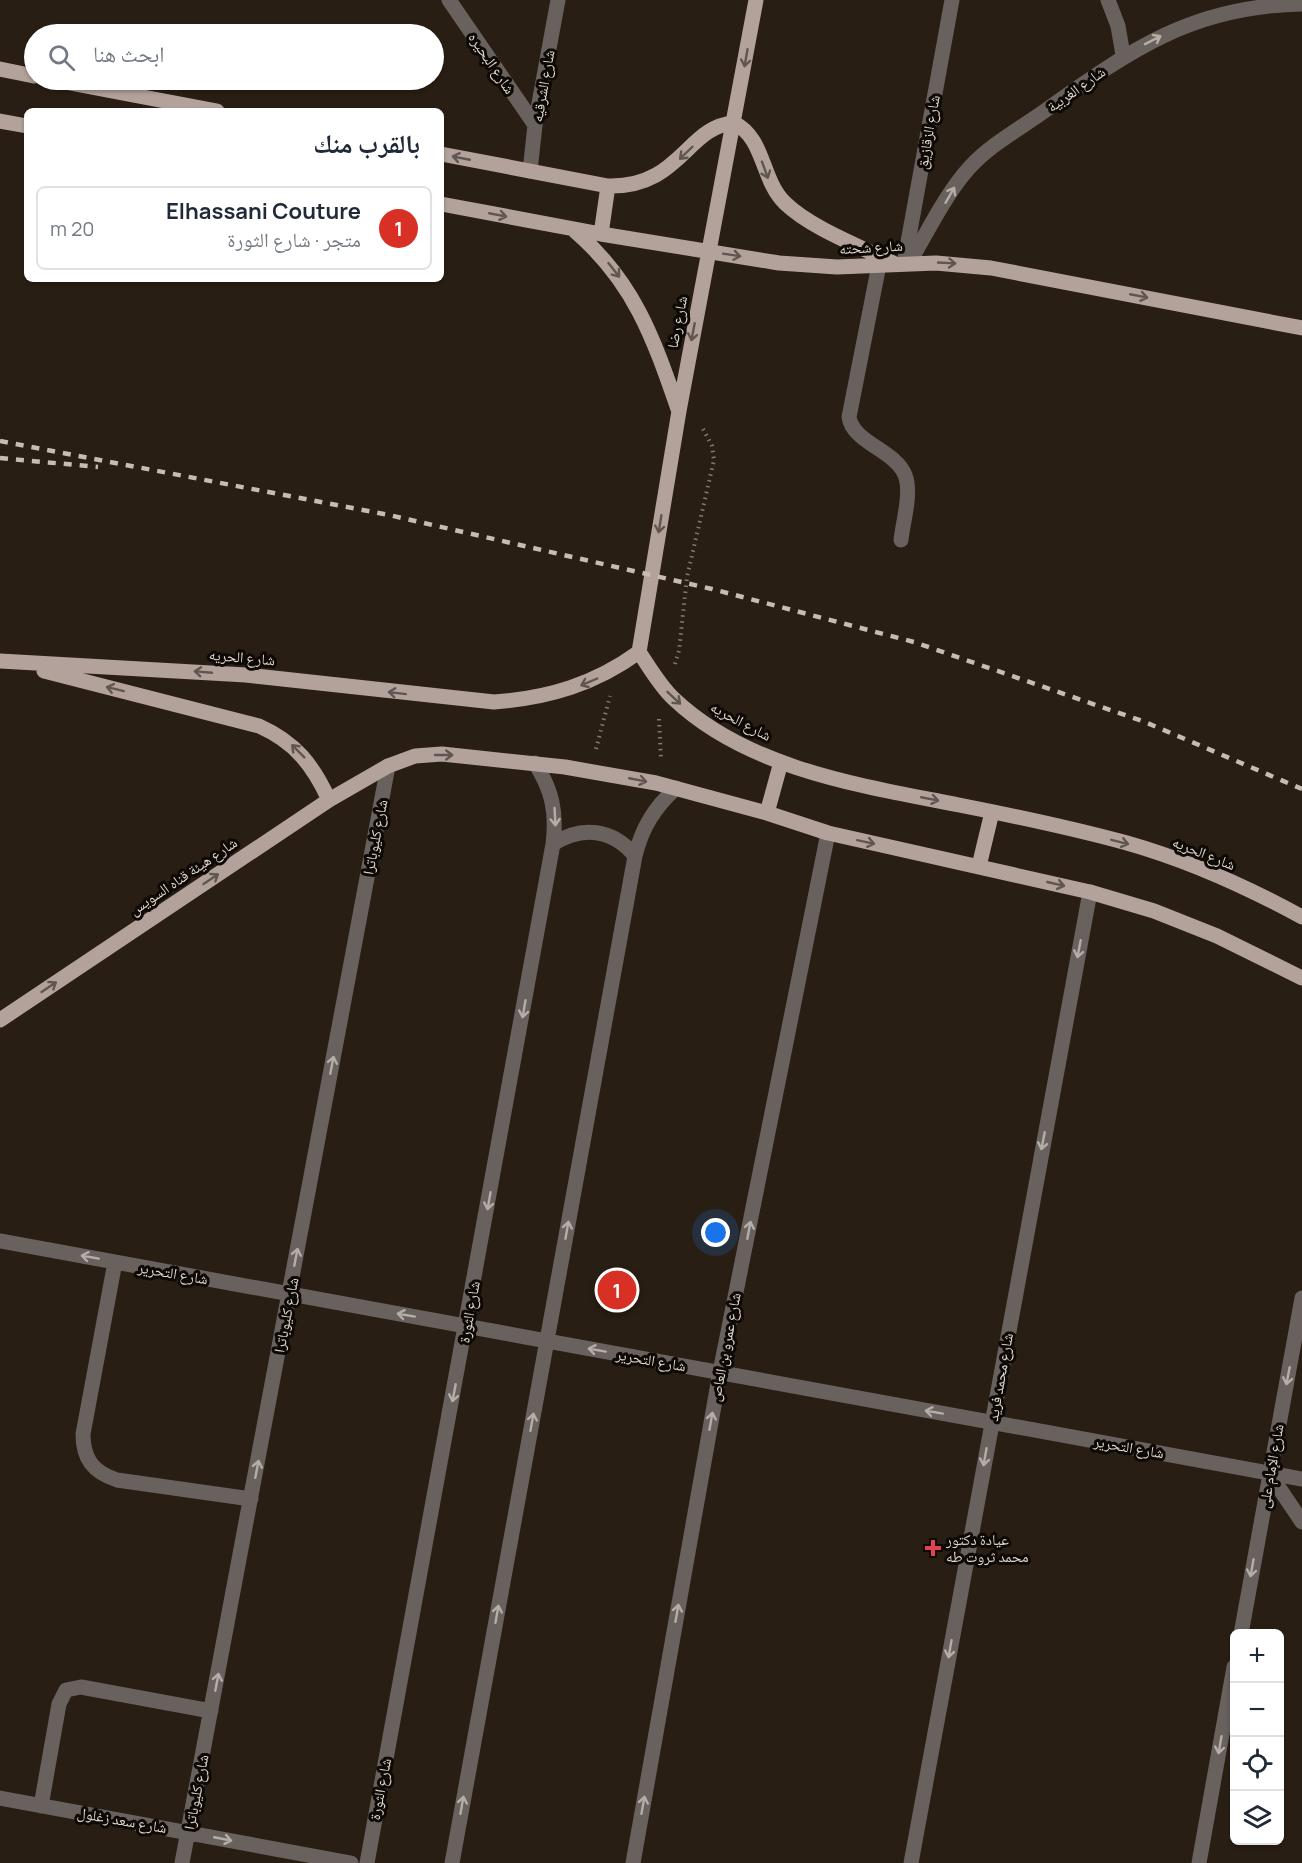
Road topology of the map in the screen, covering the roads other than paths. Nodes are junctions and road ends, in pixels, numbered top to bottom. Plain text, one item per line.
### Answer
1 (449, 0) edge
2 (558, 0) edge
3 (756, 0) edge
4 (952, 0) edge
5 (1108, 0) edge
6 (1302, 4) edge
7 (1123, 56) junction
8 (0, 69) edge
9 (24, 74) edge
10 (107, 90) edge
11 (201, 108) edge
12 (0, 121) edge
13 (734, 123) junction
14 (24, 125) edge
15 (535, 125) junction
16 (444, 155) edge
17 (530, 171) junction
18 (608, 186) junction
19 (444, 205) edge
20 (572, 229) junction
21 (602, 234) junction
22 (708, 251) junction
23 (902, 264) junction
24 (879, 265) junction
25 (1302, 328) edge
26 (679, 411) junction
27 (901, 540) dead end
28 (639, 652) junction
29 (5, 662) edge
30 (781, 762) junction
31 (535, 763) junction
32 (388, 766) junction
33 (676, 788) junction
34 (329, 800) junction
35 (992, 812) junction
36 (767, 813) junction
37 (828, 833) junction
38 (553, 844) junction
39 (635, 856) junction
40 (979, 866) junction
41 (1090, 892) junction
42 (1302, 917) edge
43 (1302, 978) edge
44 (0, 1020) edge
45 (0, 1241) edge
46 (115, 1262) junction
47 (290, 1294) junction
48 (1302, 1298) edge
49 (467, 1326) junction
50 (547, 1341) junction
51 (720, 1372) junction
52 (991, 1422) junction
53 (1269, 1473) junction
54 (1302, 1479) edge
55 (251, 1499) junction
56 (1302, 1522) edge
57 (1241, 1629) edge
58 (1231, 1683) edge
59 (211, 1711) junction
60 (0, 1798) edge
61 (41, 1806) junction
62 (188, 1832) junction
63 (182, 1863) edge
64 (351, 1863) edge
65 (367, 1863) edge
66 (452, 1863) edge
67 (633, 1863) edge
68 (911, 1863) edge
69 (1199, 1863) edge

1 - 15 street, شارع البحيره
2 - 15 street, شارع الشرقيه
3 -> 13 main road, شارع رضا
4 - 23 street, شارع الزقازيق
5 - 7 street
7 -> 6 street, شارع الغربية
23 -> 7 street, شارع الغربية
8 - 9 main road
10 - 11 main road
12 - 14 main road
13 -> 18 main road
13 - 22 main road, شارع رضا
13 -> 23 main road
15 - 17 street, شارع الشرقيه
17 -> 16 main road
17 - 18 main road
18 - 21 main road
19 -> 20 main road, شارع شحته
20 - 21 main road, شارع شحته
20 -> 26 main road
21 - 22 main road, شارع شحته
22 -> 24 main road, شارع شحته
22 -> 26 main road, شارع رضا
23 - 24 main road, شارع شحته
23 -> 25 main road, شارع شحته
24 - 27 street
26 -> 28 main road, شارع رضا
28 -> 29 main road, شارع الحريه
28 -> 30 main road, شارع الحريه
34 -> 29 main road
30 -> 35 main road, شارع الحريه
30 - 36 main road
32 -> 31 main road
31 -> 33 main road
31 -> 38 street, شارع الثورة
32 - 34 main road, شارع هيئة قناه السويس
47 -> 32 street, شارع كليوباترا
33 - 36 main road
33 - 39 street
44 -> 34 main road, شارع هيئة قناه السويس
35 - 40 main road
35 -> 42 main road, شارع الحريه
36 - 37 main road
37 -> 40 main road
51 -> 37 street, شارع عمرو بن العاص
38 - 39 street
38 -> 49 street, شارع الثورة
50 -> 39 street
40 -> 41 main road
41 - 43 main road
41 -> 52 street, شارع محمد فريد
46 -> 45 street, شارع التحرير
46 - 47 street, شارع التحرير
46 - 55 street
49 -> 47 street, شارع التحرير
55 -> 47 street, شارع كليوباترا
48 -> 53 street, شارع الإمام على
49 - 50 street, شارع التحرير
49 -> 65 street, شارع الثورة
51 -> 50 street, شارع التحرير
66 -> 50 street
52 -> 51 street, شارع التحرير
67 -> 51 street, شارع عمرو بن العاص
52 - 53 street, شارع التحرير
52 -> 68 street, شارع محمد فريد
53 - 54 street, شارع التحرير
53 - 56 street
53 -> 57 street, شارع الإمام على
59 -> 55 street, شارع كليوباترا
58 -> 69 street
59 - 61 street
59 - 62 street, شارع كليوباترا
60 - 61 street, شارع سعد زغلول
61 - 62 street, شارع سعد زغلول
62 - 63 street, شارع كليوباترا
62 -> 64 street, شارع سعد زغلول

